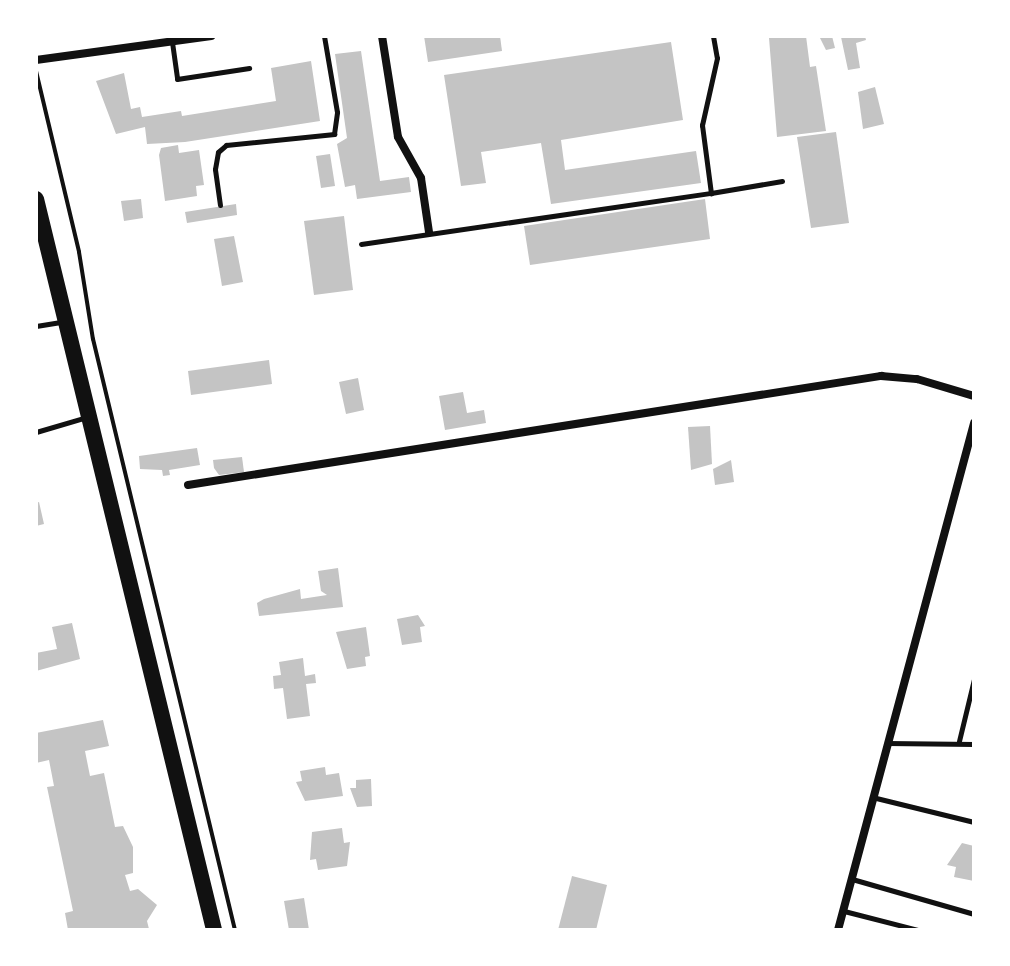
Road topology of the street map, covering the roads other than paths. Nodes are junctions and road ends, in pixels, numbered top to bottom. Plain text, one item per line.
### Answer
1 (211, 36) edge
2 (324, 36) edge
3 (382, 36) edge
4 (713, 36) edge
5 (172, 42) junction
6 (36, 60) edge
7 (249, 68) dead end
8 (782, 181) dead end
9 (711, 193) junction
10 (36, 199) edge
11 (220, 205) dead end
12 (429, 232) junction
13 (361, 244) dead end
14 (66, 321) junction
15 (36, 326) edge
16 (974, 396) edge
17 (89, 416) junction
18 (974, 423) edge
19 (36, 432) edge
20 (961, 465) junction
21 (974, 467) edge
22 (188, 485) dead end
23 (974, 679) edge
24 (959, 741) junction
25 (886, 743) junction
26 (974, 744) edge
27 (872, 796) junction
28 (974, 822) edge
29 (851, 879) junction
30 (843, 911) junction
31 (974, 914) edge
32 (214, 930) edge
33 (838, 930) edge
34 (918, 930) edge

1 - 5 street
2 - 11 lane
3 - 12 street
4 - 9 lane
5 - 6 street
5 - 7 lane
8 - 9 lane
9 - 12 lane
10 - 14 highway
12 - 13 lane
14 - 15 lane
14 - 17 highway
16 - 22 street
17 - 19 lane
17 - 32 highway
18 - 20 street
20 - 21 lane
20 - 25 street
23 - 24 lane
24 - 25 lane
24 - 26 lane
25 - 27 street
27 - 28 lane
27 - 29 street
29 - 30 street
29 - 31 lane
30 - 33 street
30 - 34 lane

